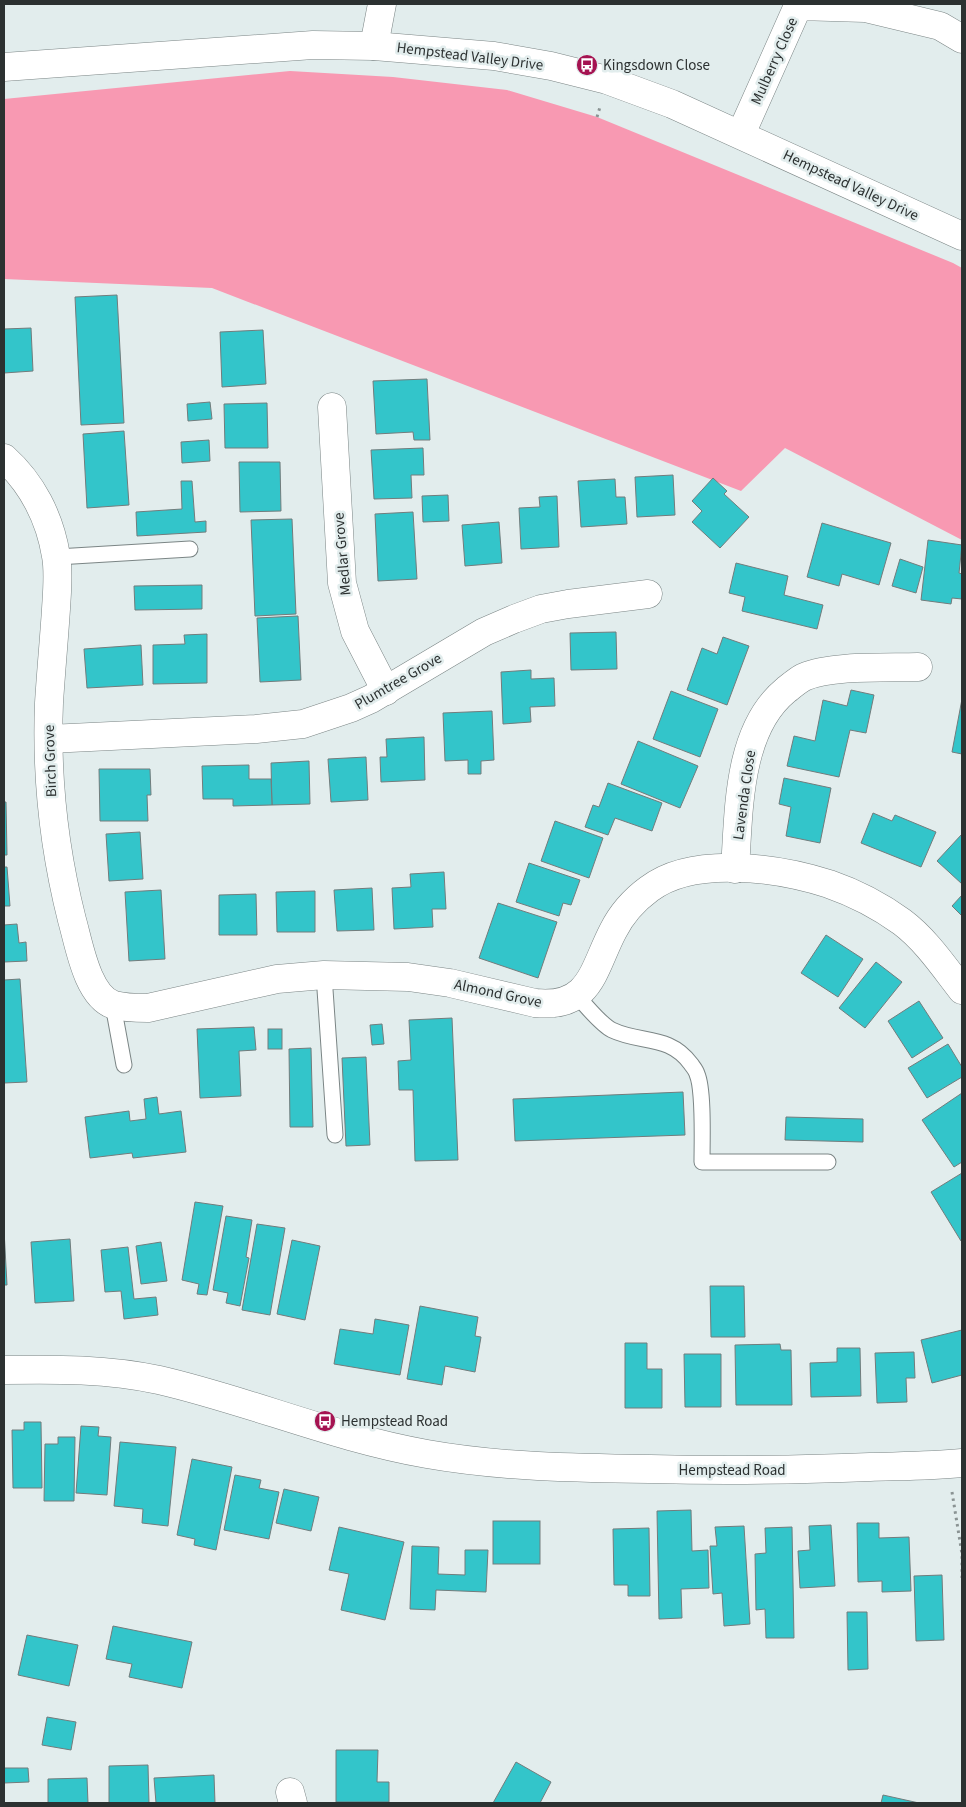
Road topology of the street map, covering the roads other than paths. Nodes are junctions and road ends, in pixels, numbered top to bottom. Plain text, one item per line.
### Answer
1 (382, 4) edge
2 (962, 39) edge
3 (374, 46) junction
4 (4, 67) edge
5 (742, 134) junction
6 (962, 236) edge
7 (332, 407) dead end
8 (4, 458) edge
9 (190, 549) dead end
10 (57, 557) junction
11 (648, 594) dead end
12 (918, 666) dead end
13 (386, 691) junction
14 (49, 739) junction
15 (735, 869) junction
16 (324, 975) junction
17 (962, 990) edge
18 (576, 995) junction
19 (113, 1005) junction
20 (124, 1065) dead end
21 (335, 1135) dead end
22 (828, 1162) dead end
23 (4, 1370) edge
24 (955, 1464) edge

1 - 3 street
2 - 5 street, Mulberry Close
3 - 4 street, Hempstead Valley Drive
3 - 5 street, Hempstead Valley Drive
5 - 6 street, Hempstead Valley Drive
7 - 13 street, Medlar Grove
8 - 10 street, Birch Grove
9 - 10 lane
10 - 14 street, Birch Grove
11 - 13 street, Plumtree Grove
12 - 15 street, Lavenda Close
13 - 14 street, Plumtree Grove
14 - 19 street, Birch Grove
15 - 17 street, Almond Grove
15 - 18 street, Almond Grove
16 - 18 street, Almond Grove
16 - 19 street, Almond Grove
16 - 21 lane
18 - 22 lane
19 - 20 lane
23 - 24 street, Hempstead Road

